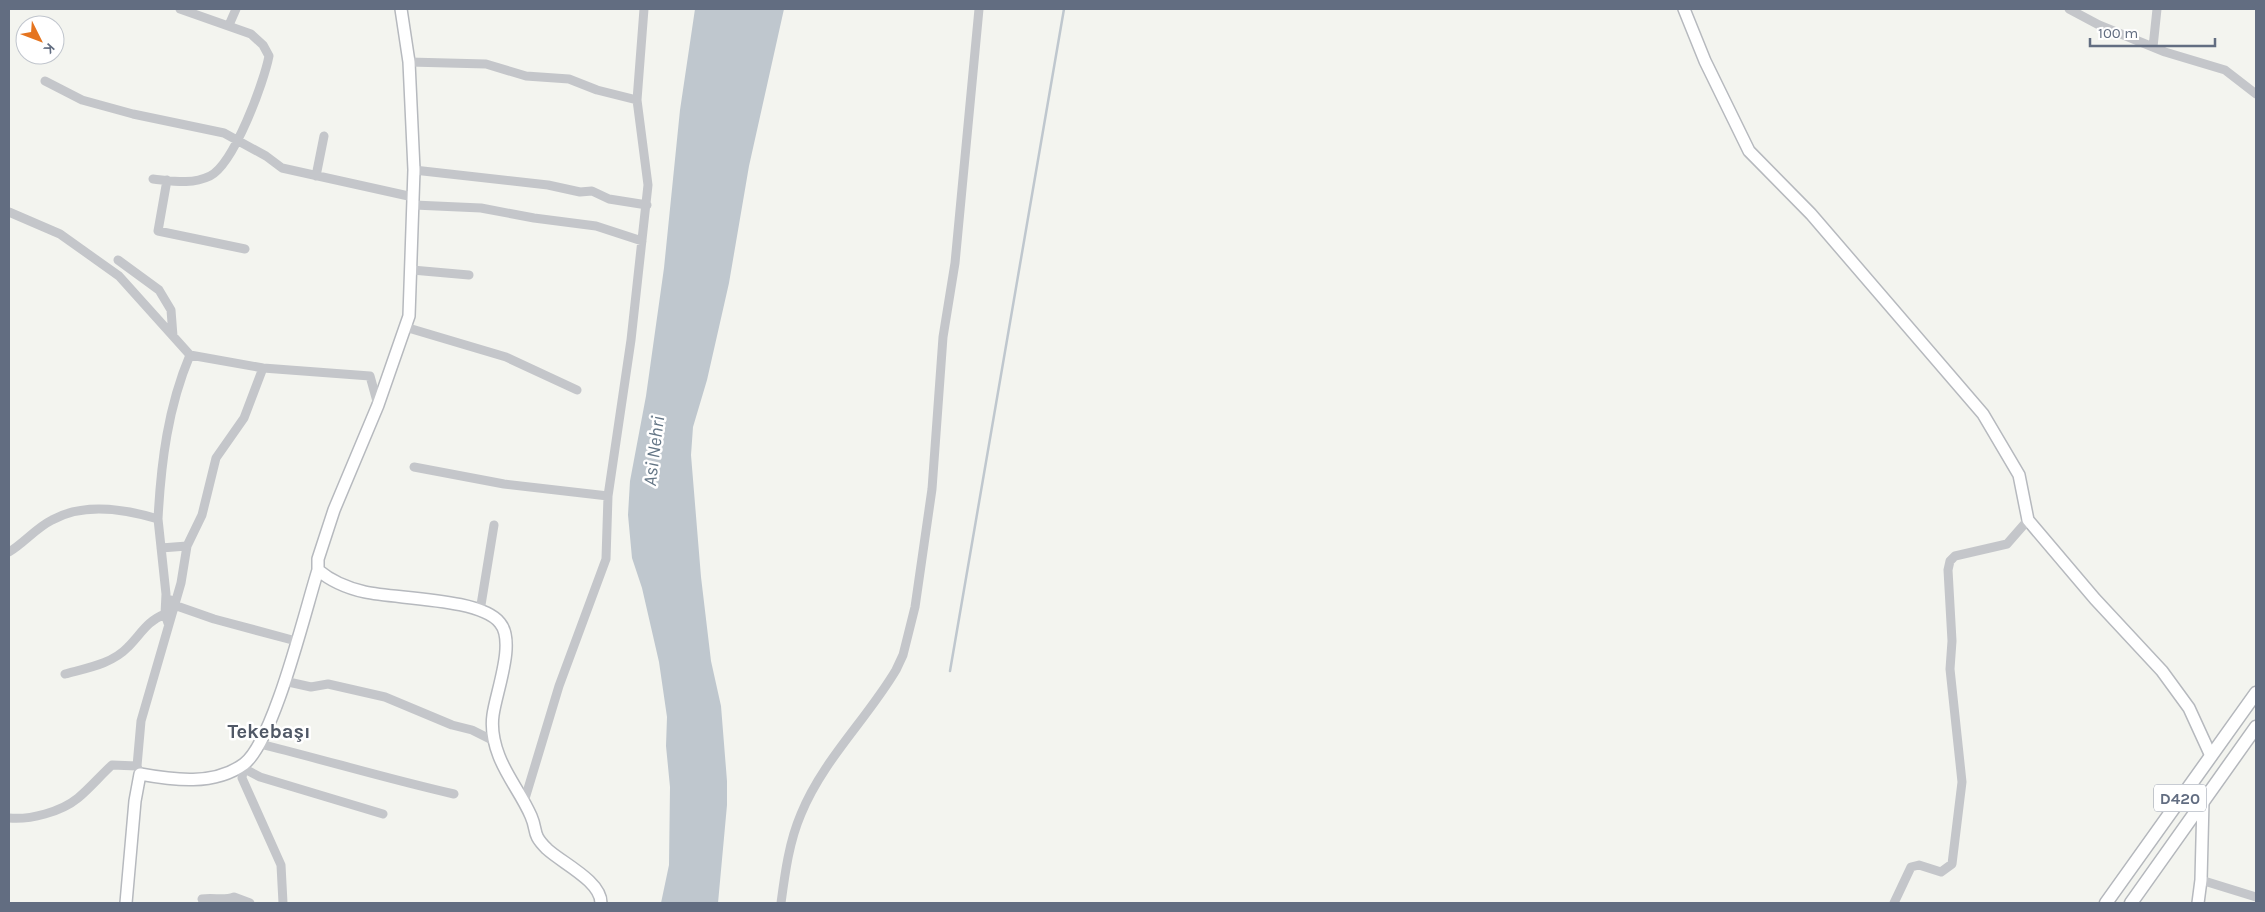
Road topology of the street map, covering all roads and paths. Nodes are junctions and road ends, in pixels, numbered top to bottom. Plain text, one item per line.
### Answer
1 (180, 9) edge
2 (236, 9) edge
3 (401, 9) edge
4 (644, 9) edge
5 (980, 9) edge
6 (1684, 9) edge
7 (2069, 9) edge
8 (2157, 9) edge
9 (229, 25) junction
10 (2153, 47) junction
11 (410, 62) junction
12 (45, 81) dead end
13 (2256, 94) edge
14 (637, 100) junction
15 (324, 136) dead end
16 (237, 140) junction
17 (414, 170) junction
18 (316, 176) junction
19 (153, 179) dead end
20 (167, 180) junction
21 (413, 201) junction
22 (647, 205) junction
23 (9, 212) edge
24 (642, 241) junction
25 (245, 249) dead end
26 (118, 260) dead end
27 (412, 270) junction
28 (469, 275) dead end
29 (405, 327) junction
30 (173, 336) junction
31 (190, 355) junction
32 (263, 368) junction
33 (578, 390) dead end
34 (378, 405) junction
35 (414, 467) dead end
36 (608, 496) junction
37 (158, 519) junction
38 (2028, 520) junction
39 (494, 525) dead end
40 (187, 546) junction
41 (161, 548) junction
42 (9, 552) edge
43 (318, 570) junction
44 (166, 594) junction
45 (174, 605) junction
46 (480, 611) junction
47 (165, 614) junction
48 (168, 624) junction
49 (296, 641) junction
50 (65, 674) dead end
51 (284, 680) junction
52 (2256, 694) edge
53 (2256, 727) edge
54 (494, 742) junction
55 (260, 744) junction
56 (2211, 756) junction
57 (244, 766) junction
58 (139, 770) junction
59 (454, 794) dead end
60 (2203, 801) junction
61 (524, 802) junction
62 (383, 814) dead end
63 (9, 818) edge
64 (2201, 880) junction
65 (2256, 897) edge
66 (202, 898) dead end
67 (126, 903) edge
68 (250, 903) edge
69 (283, 903) edge
70 (601, 903) edge
71 (781, 903) edge
72 (1894, 903) edge
73 (2106, 903) edge
74 (2131, 903) edge
75 (2198, 903) edge

1 - 9 street
2 - 9 street
3 - 11 street
4 - 14 street
5 - 71 street
6 - 38 street
7 - 10 street
8 - 10 street
9 - 16 street
10 - 13 street
11 - 14 street
11 - 17 street
12 - 16 street
14 - 22 street
15 - 18 street
16 - 18 street
16 - 20 street
17 - 21 street
17 - 22 street
18 - 21 street
19 - 20 street
20 - 25 street
21 - 24 street
21 - 27 street
22 - 24 street
23 - 30 street
24 - 36 street
26 - 30 street
27 - 28 street
27 - 29 street
29 - 33 street
29 - 34 street
30 - 31 street
31 - 32 street
31 - 37 street
32 - 34 street
32 - 40 street
34 - 43 street
35 - 36 street
36 - 61 street
37 - 41 street
37 - 42 street
38 - 56 street
38 - 72 street
39 - 46 street
40 - 41 street
40 - 45 street
41 - 44 street
43 - 46 street
43 - 49 street
44 - 45 street
44 - 47 street
45 - 48 street
45 - 49 street
46 - 54 street
47 - 48 street
47 - 50 street
48 - 58 street
49 - 51 street
51 - 54 street
51 - 55 street
52 - 56 main road, D420
53 - 60 main road, D420
54 - 61 street
55 - 57 street
55 - 59 street
56 - 73 main road, D420
57 - 58 street
57 - 62 street
57 - 69 street
58 - 63 street
58 - 67 street
60 - 64 street
60 - 74 main road, D420
61 - 70 street
64 - 65 street
64 - 75 street
66 - 68 street

